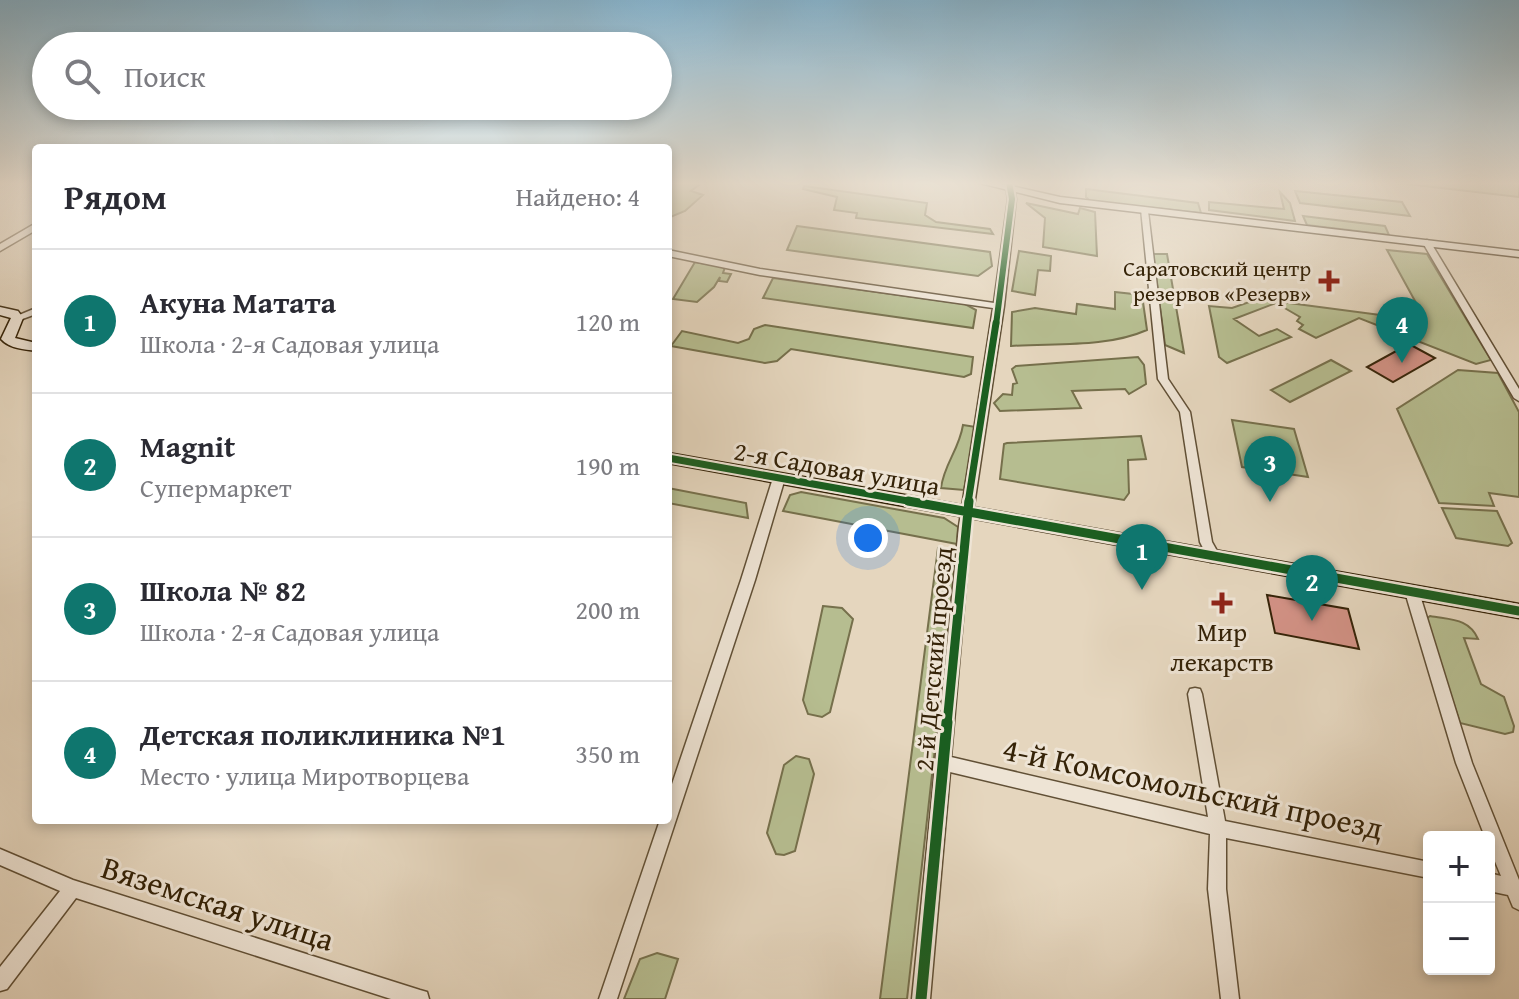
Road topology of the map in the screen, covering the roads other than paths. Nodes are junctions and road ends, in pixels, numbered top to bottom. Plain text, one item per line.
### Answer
1 (32, 229) edge
2 (1006, 229) edge
3 (1146, 229) edge
4 (1300, 229) edge
5 (1427, 243) junction
6 (0, 248) edge
7 (672, 254) edge
8 (1519, 254) edge
9 (999, 306) junction
10 (0, 311) edge
11 (32, 312) edge
12 (17, 318) junction
13 (4, 340) edge
14 (32, 346) edge
15 (1519, 398) edge
16 (672, 459) edge
17 (779, 478) junction
18 (967, 512) junction
19 (1215, 558) junction
20 (1412, 592) junction
21 (1519, 611) edge
22 (1195, 694) dead end
23 (944, 763) junction
24 (672, 807) edge
25 (666, 824) edge
26 (1218, 828) junction
27 (0, 857) edge
28 (1423, 869) edge
29 (1495, 884) edge
30 (73, 888) junction
31 (1518, 893) edge
32 (0, 982) edge
33 (420, 999) edge
34 (608, 999) edge
35 (921, 999) edge
36 (1230, 999) edge

1 - 6 street
2 - 9 street, 2-й Детский проезд
3 - 19 street
4 - 5 street
5 - 8 street
5 - 15 street
7 - 9 street
9 - 18 street, 2-й Детский проезд
10 - 12 street
11 - 12 street
12 - 13 street
13 - 14 street
16 - 17 street, 2-я Садовая улица
17 - 18 street, 2-я Садовая улица
17 - 24 street
18 - 19 street, 2-я Садовая улица
18 - 23 street, 2-й Детский проезд
19 - 20 street, 2-я Садовая улица
20 - 21 street, 2-я Садовая улица
20 - 31 street
22 - 26 street
23 - 26 street, 4-й Комсомольский проезд
23 - 35 street, 2-й Детский проезд
25 - 34 street
26 - 28 street, 4-й Комсомольский проезд
26 - 36 street
27 - 30 street, Вяземская улица
29 - 31 street
30 - 32 street
30 - 33 street, Вяземская улица

